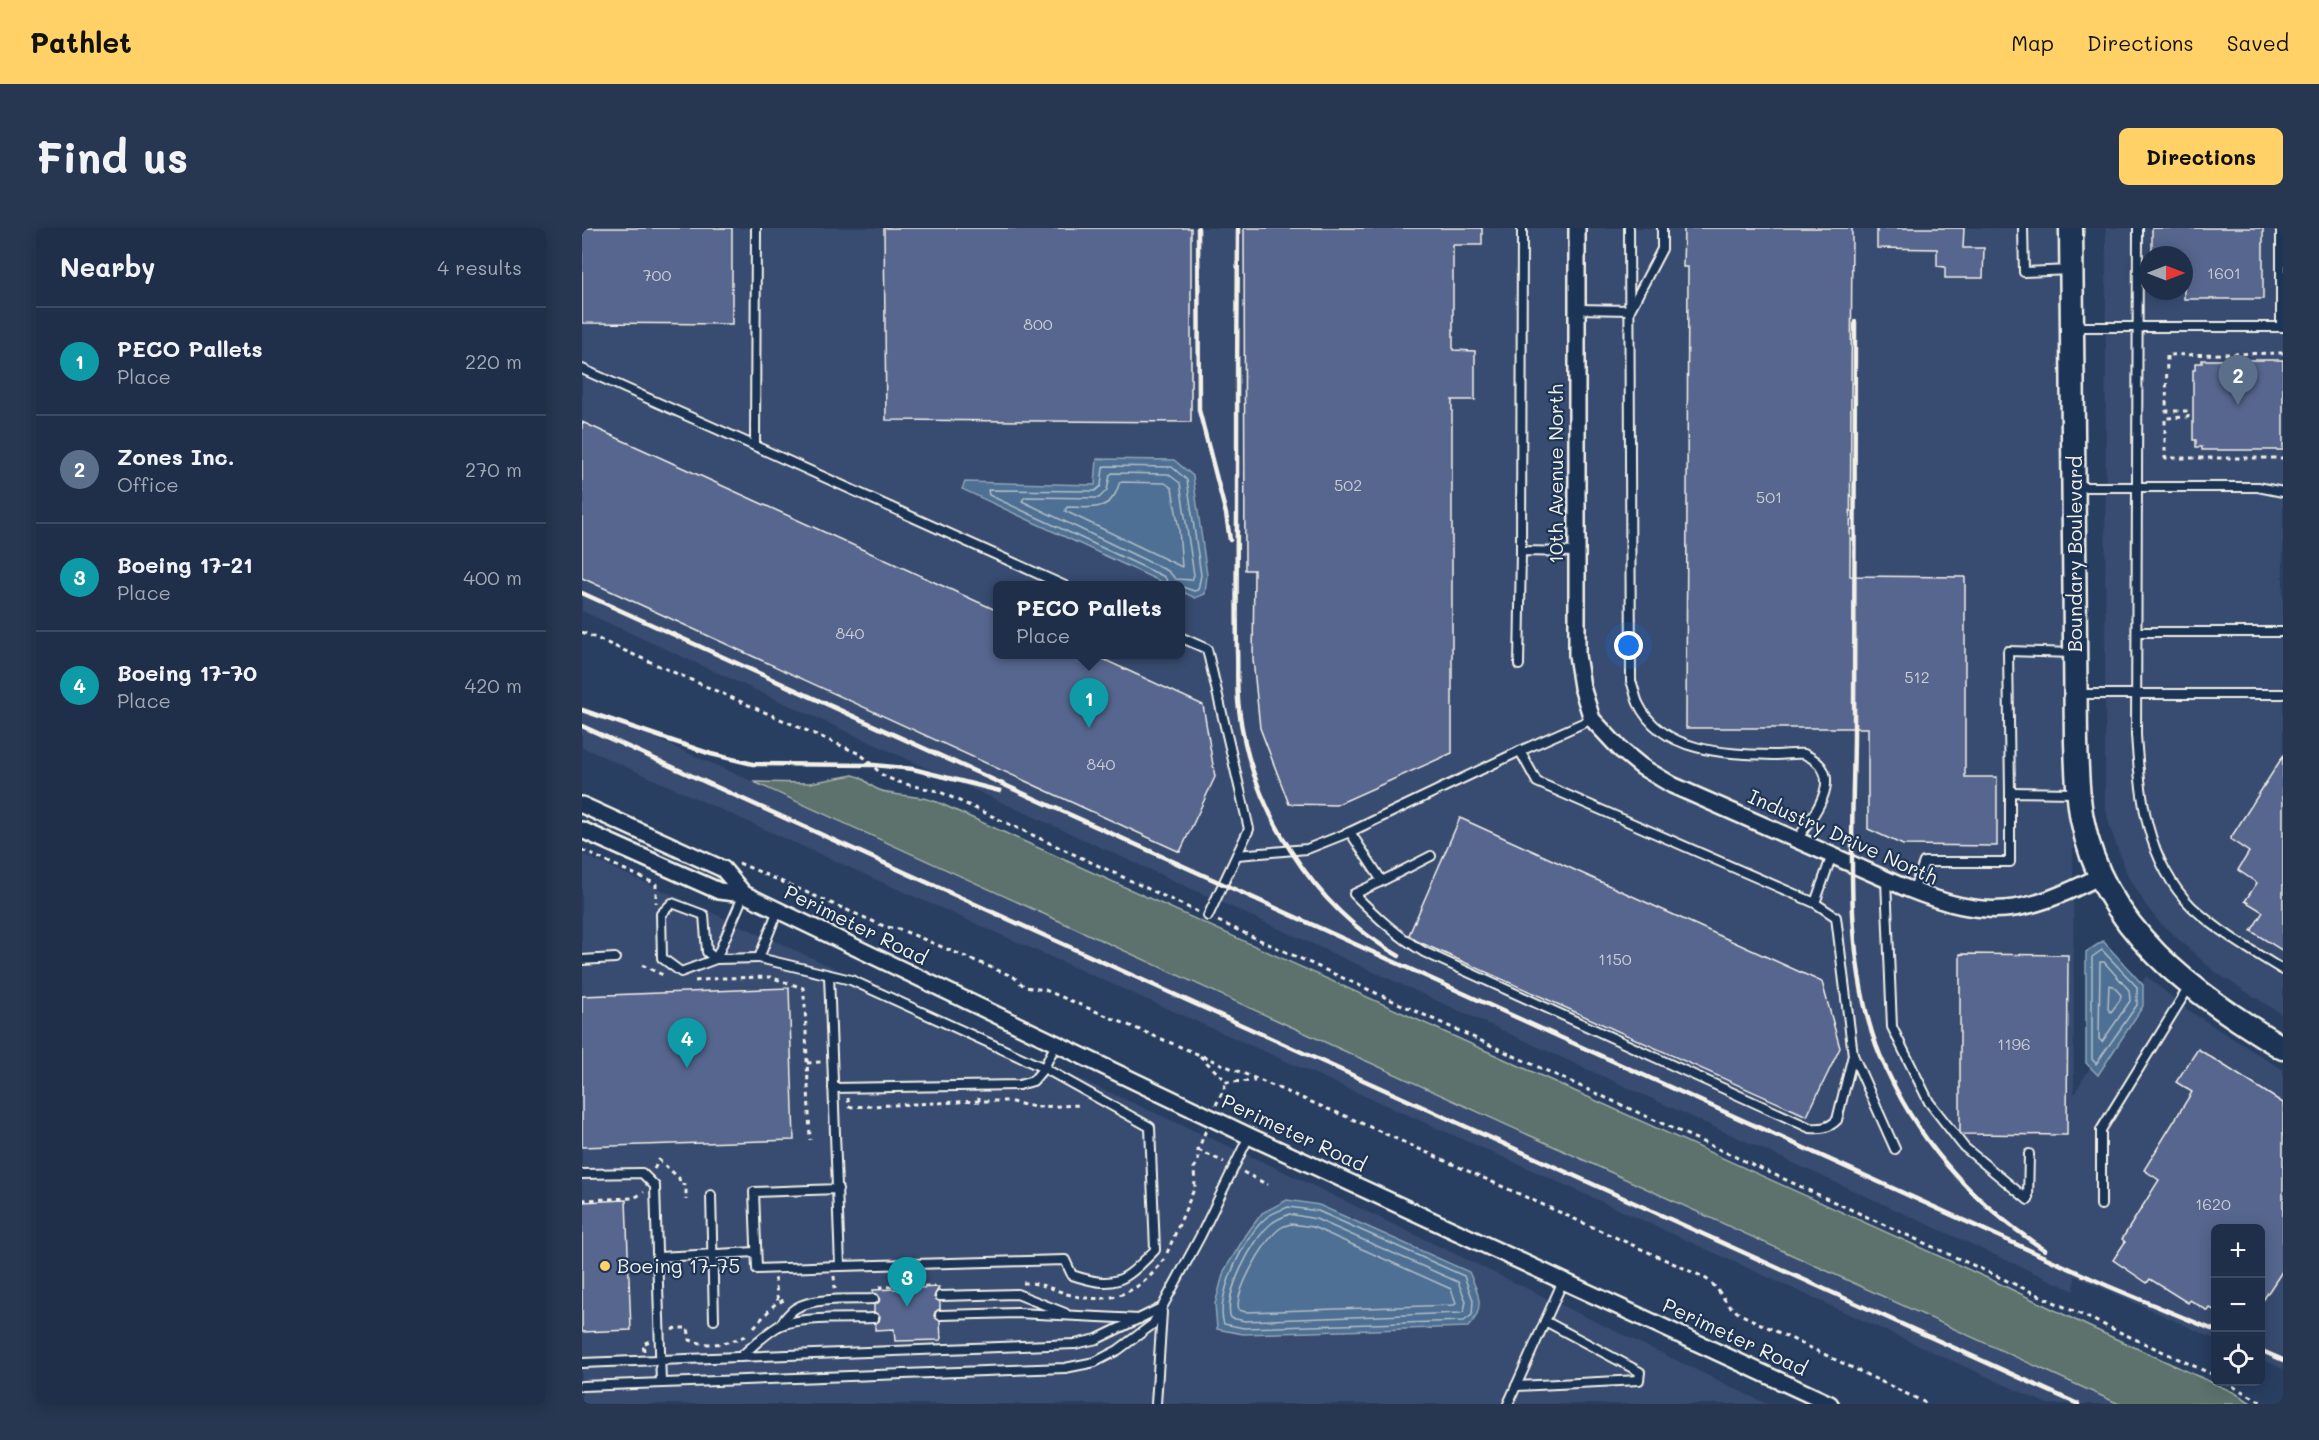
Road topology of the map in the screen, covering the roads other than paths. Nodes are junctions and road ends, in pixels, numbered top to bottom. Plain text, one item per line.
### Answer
1 (756, 228) edge
2 (1522, 228) edge
3 (1577, 228) edge
4 (1629, 228) edge
5 (1662, 228) edge
6 (2024, 228) edge
7 (2072, 228) edge
8 (2138, 228) edge
9 (2281, 228) edge
10 (2072, 270) junction
11 (1577, 309) junction
12 (1630, 310) junction
13 (2073, 327) junction
14 (2138, 327) junction
15 (2282, 327) edge
16 (582, 369) edge
17 (756, 446) junction
18 (2074, 487) junction
19 (2137, 487) junction
20 (2283, 492) edge
21 (1521, 551) junction
22 (1576, 552) junction
23 (1056, 581) edge
24 (2137, 632) junction
25 (2283, 632) edge
26 (1185, 639) edge
27 (2075, 653) junction
28 (1520, 665) dead end
29 (2076, 694) junction
30 (2136, 694) junction
31 (2283, 694) edge
32 (1592, 719) junction
33 (1520, 751) junction
34 (2010, 792) junction
35 (2078, 793) junction
36 (582, 806) edge
37 (582, 830) edge
38 (1350, 832) junction
39 (1797, 840) junction
40 (1237, 855) junction
41 (1832, 855) junction
42 (1431, 856) dead end
43 (2100, 876) junction
44 (1886, 880) junction
45 (1382, 881) junction
46 (1913, 891) junction
47 (744, 894) junction
48 (1815, 903) junction
49 (778, 910) junction
50 (1208, 916) road end
51 (615, 958) dead end
52 (759, 958) junction
53 (716, 959) junction
54 (582, 960) edge
55 (2283, 970) edge
56 (829, 975) junction
57 (2190, 985) junction
58 (1056, 1044) junction
59 (2283, 1048) edge
60 (1853, 1055) junction
61 (1044, 1068) junction
62 (833, 1088) junction
63 (1249, 1136) junction
64 (1895, 1149) dead end
65 (2029, 1154) dead end
66 (582, 1174) edge
67 (838, 1189) junction
68 (711, 1195) dead end
69 (2101, 1205) dead end
70 (756, 1252) junction
71 (712, 1254) junction
72 (658, 1257) junction
73 (840, 1266) junction
74 (1563, 1281) junction
75 (940, 1296) dead end
76 (874, 1299) dead end
77 (1162, 1308) junction
78 (940, 1315) dead end
79 (1069, 1315) junction
80 (874, 1318) dead end
81 (1140, 1319) junction
82 (714, 1320) dead end
83 (1545, 1321) junction
84 (778, 1327) junction
85 (740, 1357) junction
86 (661, 1359) junction
87 (582, 1363) edge
88 (661, 1383) junction
89 (582, 1386) edge
90 (1516, 1386) junction
91 (1156, 1404) edge
92 (1508, 1404) edge
93 (1830, 1404) edge

1 - 17 lane
2 - 21 lane
3 - 11 street, 10th Avenue North
4 - 12 lane
5 - 12 lane
6 - 10 lane
7 - 10 street, Boundary Boulevard
8 - 14 lane
9 - 15 lane
10 - 13 street, Boundary Boulevard
11 - 12 lane
11 - 22 street, 10th Avenue North
12 - 39 lane
13 - 14 lane
13 - 18 street, Boundary Boulevard
14 - 15 lane
14 - 19 lane
16 - 17 lane
17 - 23 lane
18 - 19 lane
18 - 27 street, Boundary Boulevard
19 - 20 lane
19 - 24 lane
21 - 22 lane
21 - 28 lane
22 - 32 street, 10th Avenue North
24 - 25 lane
24 - 30 lane
26 - 40 lane
27 - 29 street, Boundary Boulevard
27 - 34 lane
29 - 30 lane
29 - 35 street, Boundary Boulevard
30 - 31 lane
30 - 55 lane
32 - 33 lane
32 - 39 street, Industry Drive North
33 - 38 lane
33 - 48 lane
34 - 35 lane
34 - 46 lane
35 - 43 street, Boundary Boulevard
36 - 47 street, Perimeter Road
37 - 47 street, Perimeter Road
38 - 40 lane
38 - 45 lane
39 - 41 street, Industry Drive North
40 - 50 lane
41 - 44 street, Industry Drive North
41 - 48 lane
42 - 45 lane
43 - 46 street, Industry Drive North
43 - 57 street, Boundary Boulevard
44 - 46 street, Industry Drive North
44 - 65 lane
45 - 60 lane
47 - 49 street, Perimeter Road
47 - 53 lane
48 - 60 lane
49 - 52 lane
49 - 58 street, Perimeter Road
51 - 54 lane
52 - 53 lane
52 - 56 lane
53 - 53 lane
56 - 61 lane
56 - 62 lane
57 - 59 street, Boundary Boulevard
57 - 69 lane
58 - 61 lane
58 - 63 street, Perimeter Road
60 - 64 lane
61 - 62 lane
61 - 73 lane
62 - 67 lane
63 - 74 street, Perimeter Road
63 - 77 lane
66 - 72 lane
67 - 70 lane
67 - 73 lane
68 - 71 lane
70 - 71 lane
70 - 73 lane
71 - 72 lane
71 - 82 lane
72 - 86 lane
74 - 83 lane
74 - 93 street, Perimeter Road
75 - 79 lane
76 - 84 lane
77 - 81 lane
77 - 88 lane
77 - 91 lane
78 - 79 lane
79 - 81 lane
80 - 84 lane
81 - 85 lane
83 - 90 lane
83 - 90 lane
84 - 85 lane
85 - 86 lane
86 - 87 lane
86 - 88 lane
88 - 89 lane
90 - 92 lane

